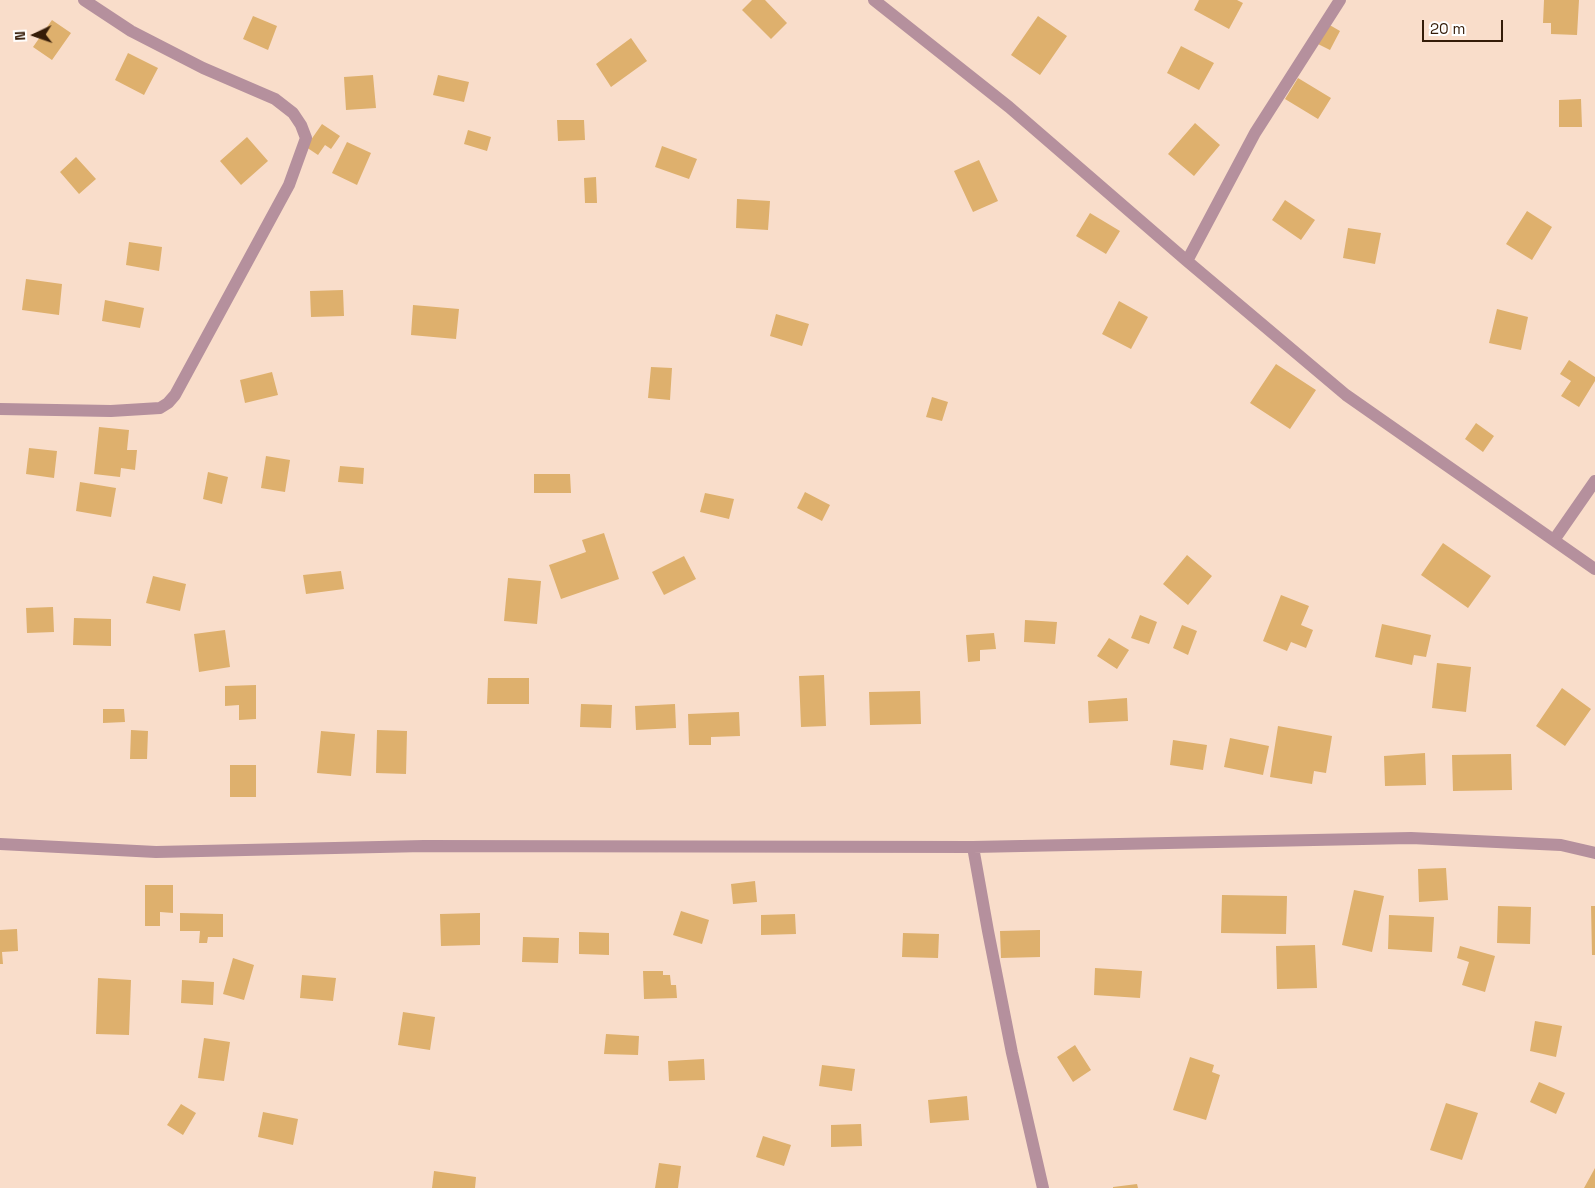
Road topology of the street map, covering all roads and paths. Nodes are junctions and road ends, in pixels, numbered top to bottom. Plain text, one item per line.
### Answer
1 (84, 0) edge
2 (874, 0) edge
3 (1340, 0) edge
4 (1187, 261) junction
5 (0, 409) edge
6 (1595, 481) edge
7 (1554, 540) junction
8 (1595, 569) edge
9 (0, 844) edge
10 (973, 847) junction
11 (1595, 853) edge
12 (1043, 1188) edge

1 - 5 street
2 - 4 street
3 - 4 street
4 - 7 street
6 - 7 street
7 - 8 street
9 - 10 street
10 - 11 street
10 - 12 street

